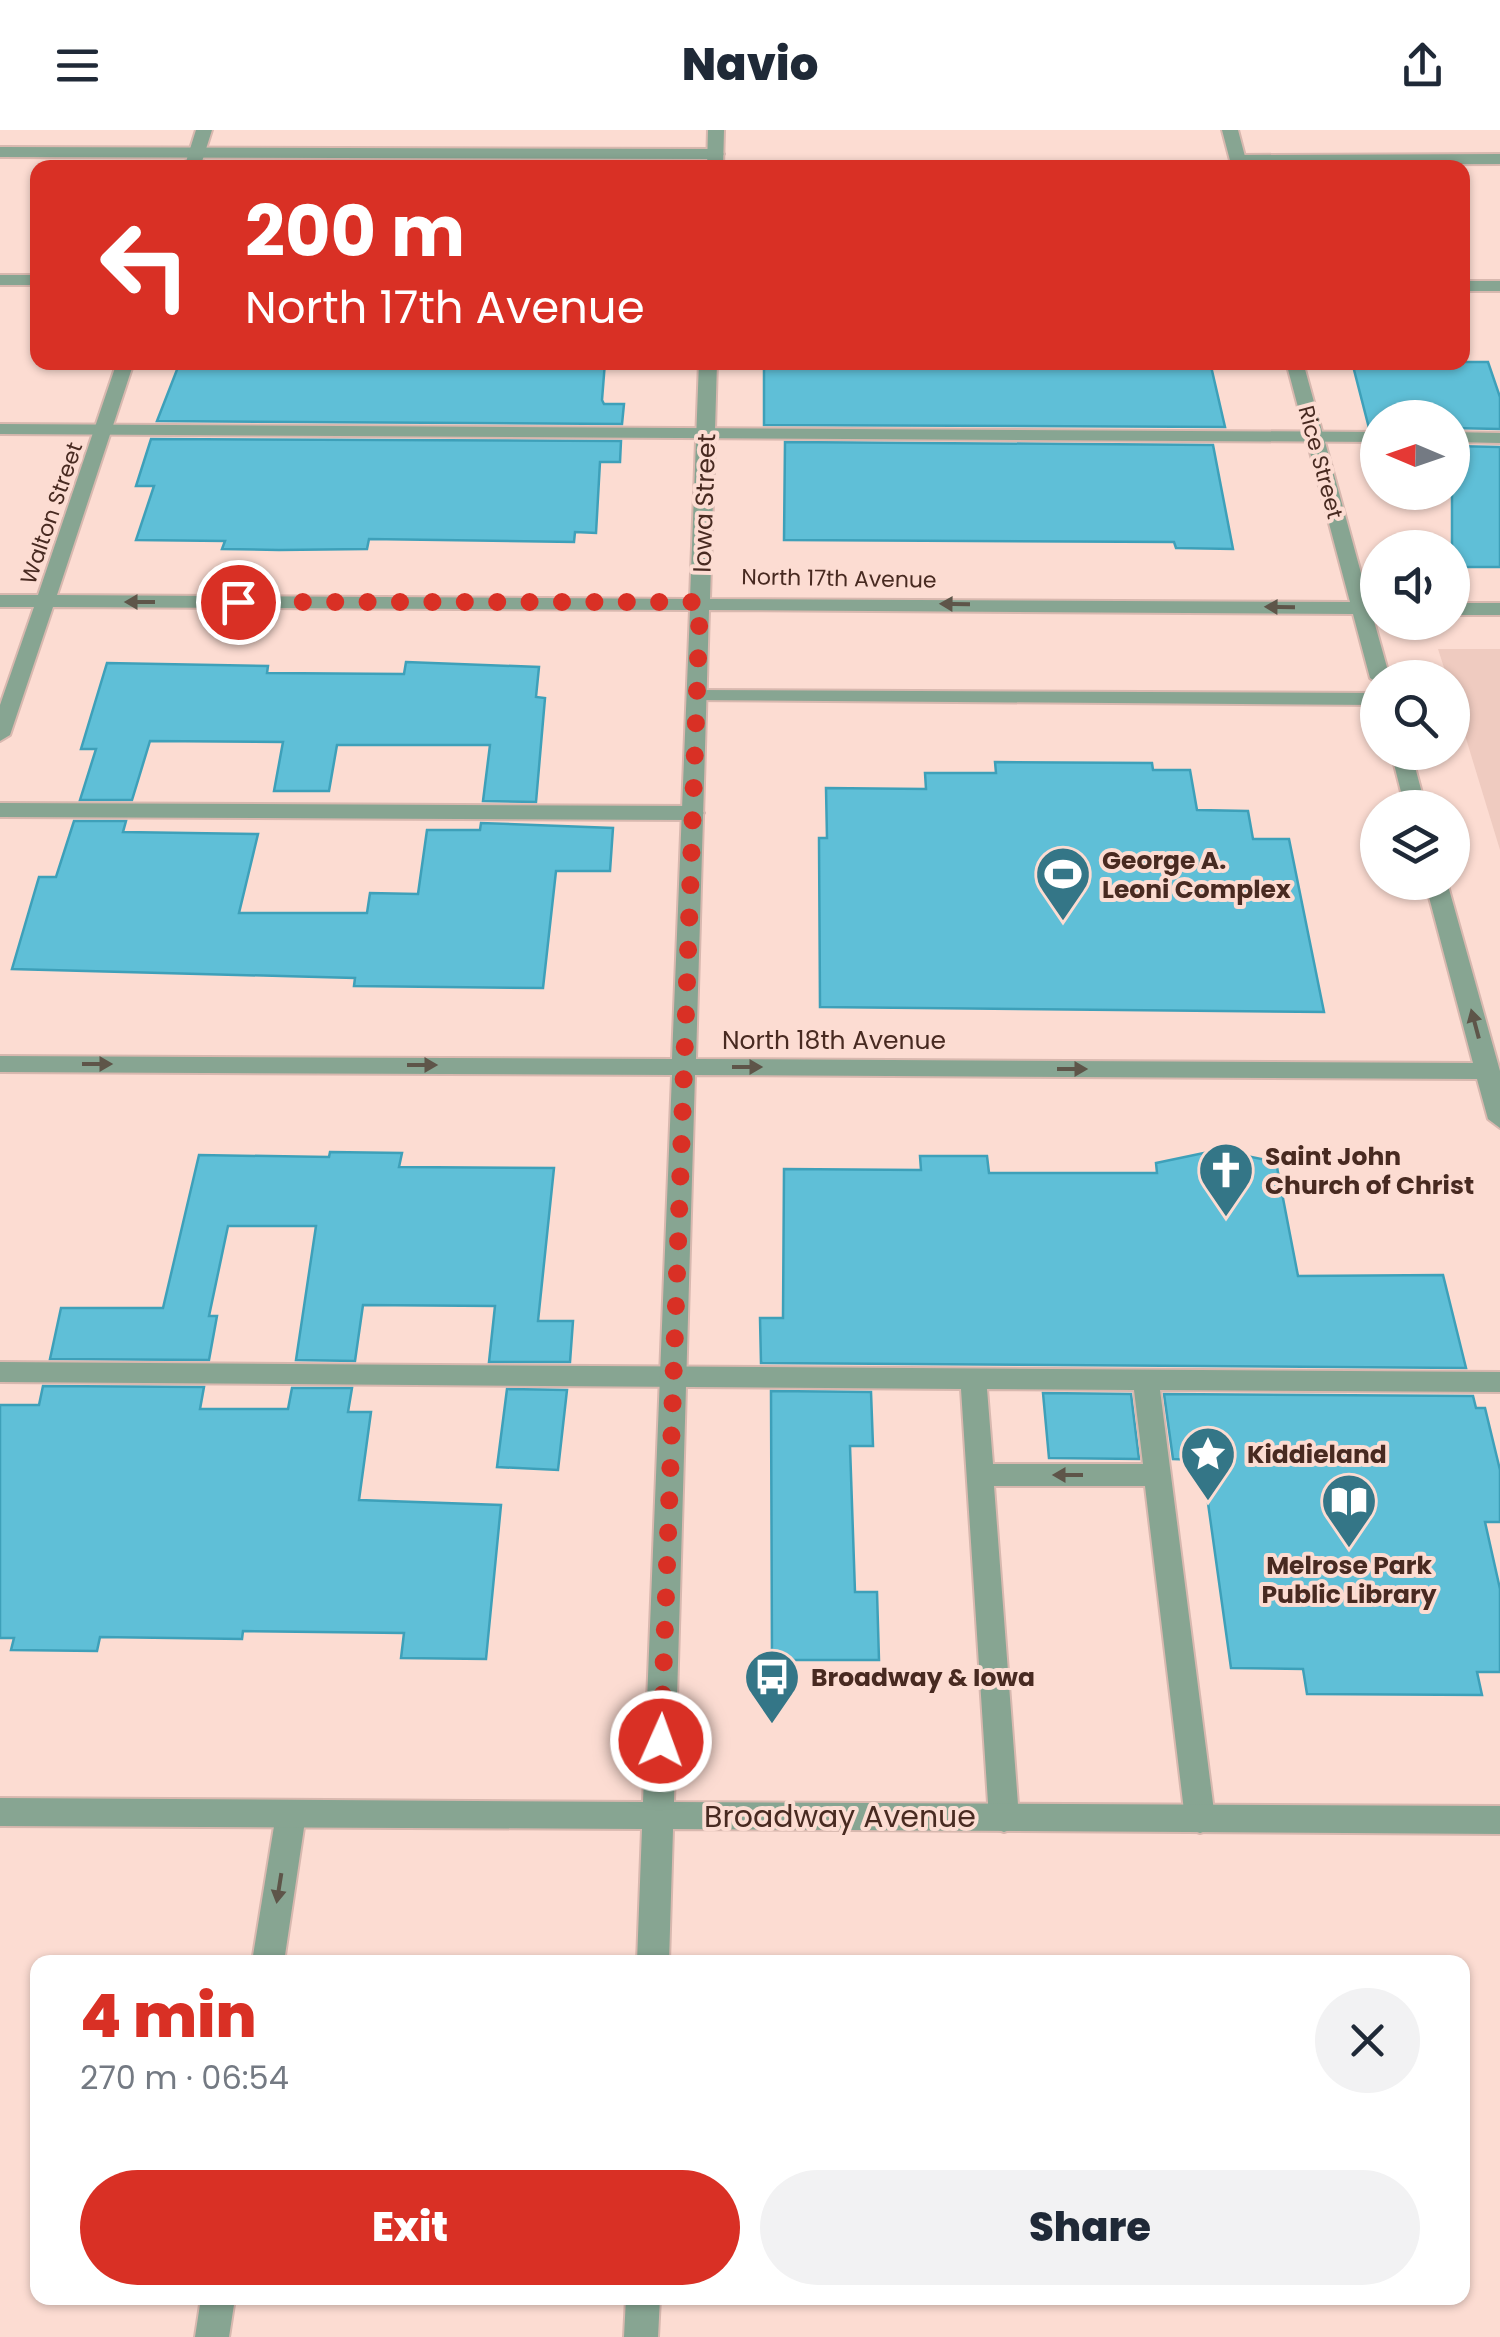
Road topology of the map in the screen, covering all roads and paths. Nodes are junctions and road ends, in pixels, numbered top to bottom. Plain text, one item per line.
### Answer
1 (204, 130) edge
2 (716, 130) edge
3 (1230, 130) edge
4 (0, 152) edge
5 (1500, 159) edge
6 (194, 160) edge
7 (715, 160) edge
8 (1238, 160) edge
9 (1448, 160) edge
10 (0, 280) edge
11 (30, 280) edge
12 (1470, 286) edge
13 (1500, 286) edge
14 (123, 370) edge
15 (708, 370) edge
16 (1296, 370) edge
17 (0, 429) edge
18 (103, 430) junction
19 (706, 433) junction
20 (1314, 437) junction
21 (1360, 437) edge
22 (1470, 438) edge
23 (1500, 438) edge
24 (1360, 577) edge
25 (0, 602) edge
26 (45, 602) junction
27 (700, 602) junction
28 (1360, 608) edge
29 (1470, 608) edge
30 (1500, 609) edge
31 (697, 696) junction
32 (1360, 699) edge
33 (0, 736) edge
34 (0, 810) edge
35 (693, 813) junction
36 (1441, 900) edge
37 (0, 1064) edge
38 (684, 1066) junction
39 (1488, 1071) junction
40 (1500, 1118) edge
41 (0, 1372) edge
42 (674, 1376) junction
43 (973, 1378) junction
44 (1146, 1380) junction
45 (1500, 1382) edge
46 (979, 1475) junction
47 (1158, 1475) junction
48 (0, 1812) edge
49 (290, 1814) junction
50 (658, 1816) junction
51 (1004, 1818) junction
52 (1200, 1819) junction
53 (1500, 1820) edge
54 (269, 1955) edge
55 (653, 1955) edge
56 (217, 2305) edge
57 (642, 2305) edge
58 (212, 2337) edge
59 (641, 2337) edge

1 - 6 street
2 - 7 street
3 - 8 street
4 - 6 street
5 - 9 street
10 - 11 street
12 - 13 street
14 - 18 street, Walton Street
15 - 19 street, Iowa Street
16 - 20 street, Rice Street
17 - 18 street
18 - 19 street
18 - 26 street, Walton Street
19 - 20 street
19 - 27 street, Iowa Street
20 - 21 street
20 - 24 street, Rice Street
22 - 23 street
25 - 26 street, North 17th Avenue
27 -> 26 street, North 17th Avenue
26 - 33 street, Walton Street
28 -> 27 street, North 17th Avenue
27 - 31 street, Iowa Street
29 - 30 street
31 - 32 street
31 - 35 street, Iowa Street
34 - 35 street
35 - 38 street, Iowa Street
39 -> 36 street
37 -> 38 street, North 18th Avenue
38 -> 39 street, North 18th Avenue
38 - 42 street, Iowa Street
39 - 40 street
41 - 42 street
42 - 43 street
42 - 50 street, Iowa Street
43 - 44 street
43 - 46 street
44 - 45 street
44 - 47 street
47 -> 46 street
46 - 51 street
47 - 52 street
48 - 49 street, Broadway Avenue
49 - 50 street, Broadway Avenue
49 -> 54 street
50 - 51 street, Broadway Avenue
50 - 55 street, Iowa Street
51 - 52 street, Broadway Avenue
52 - 53 street, Broadway Avenue
56 - 58 street
57 - 59 street

